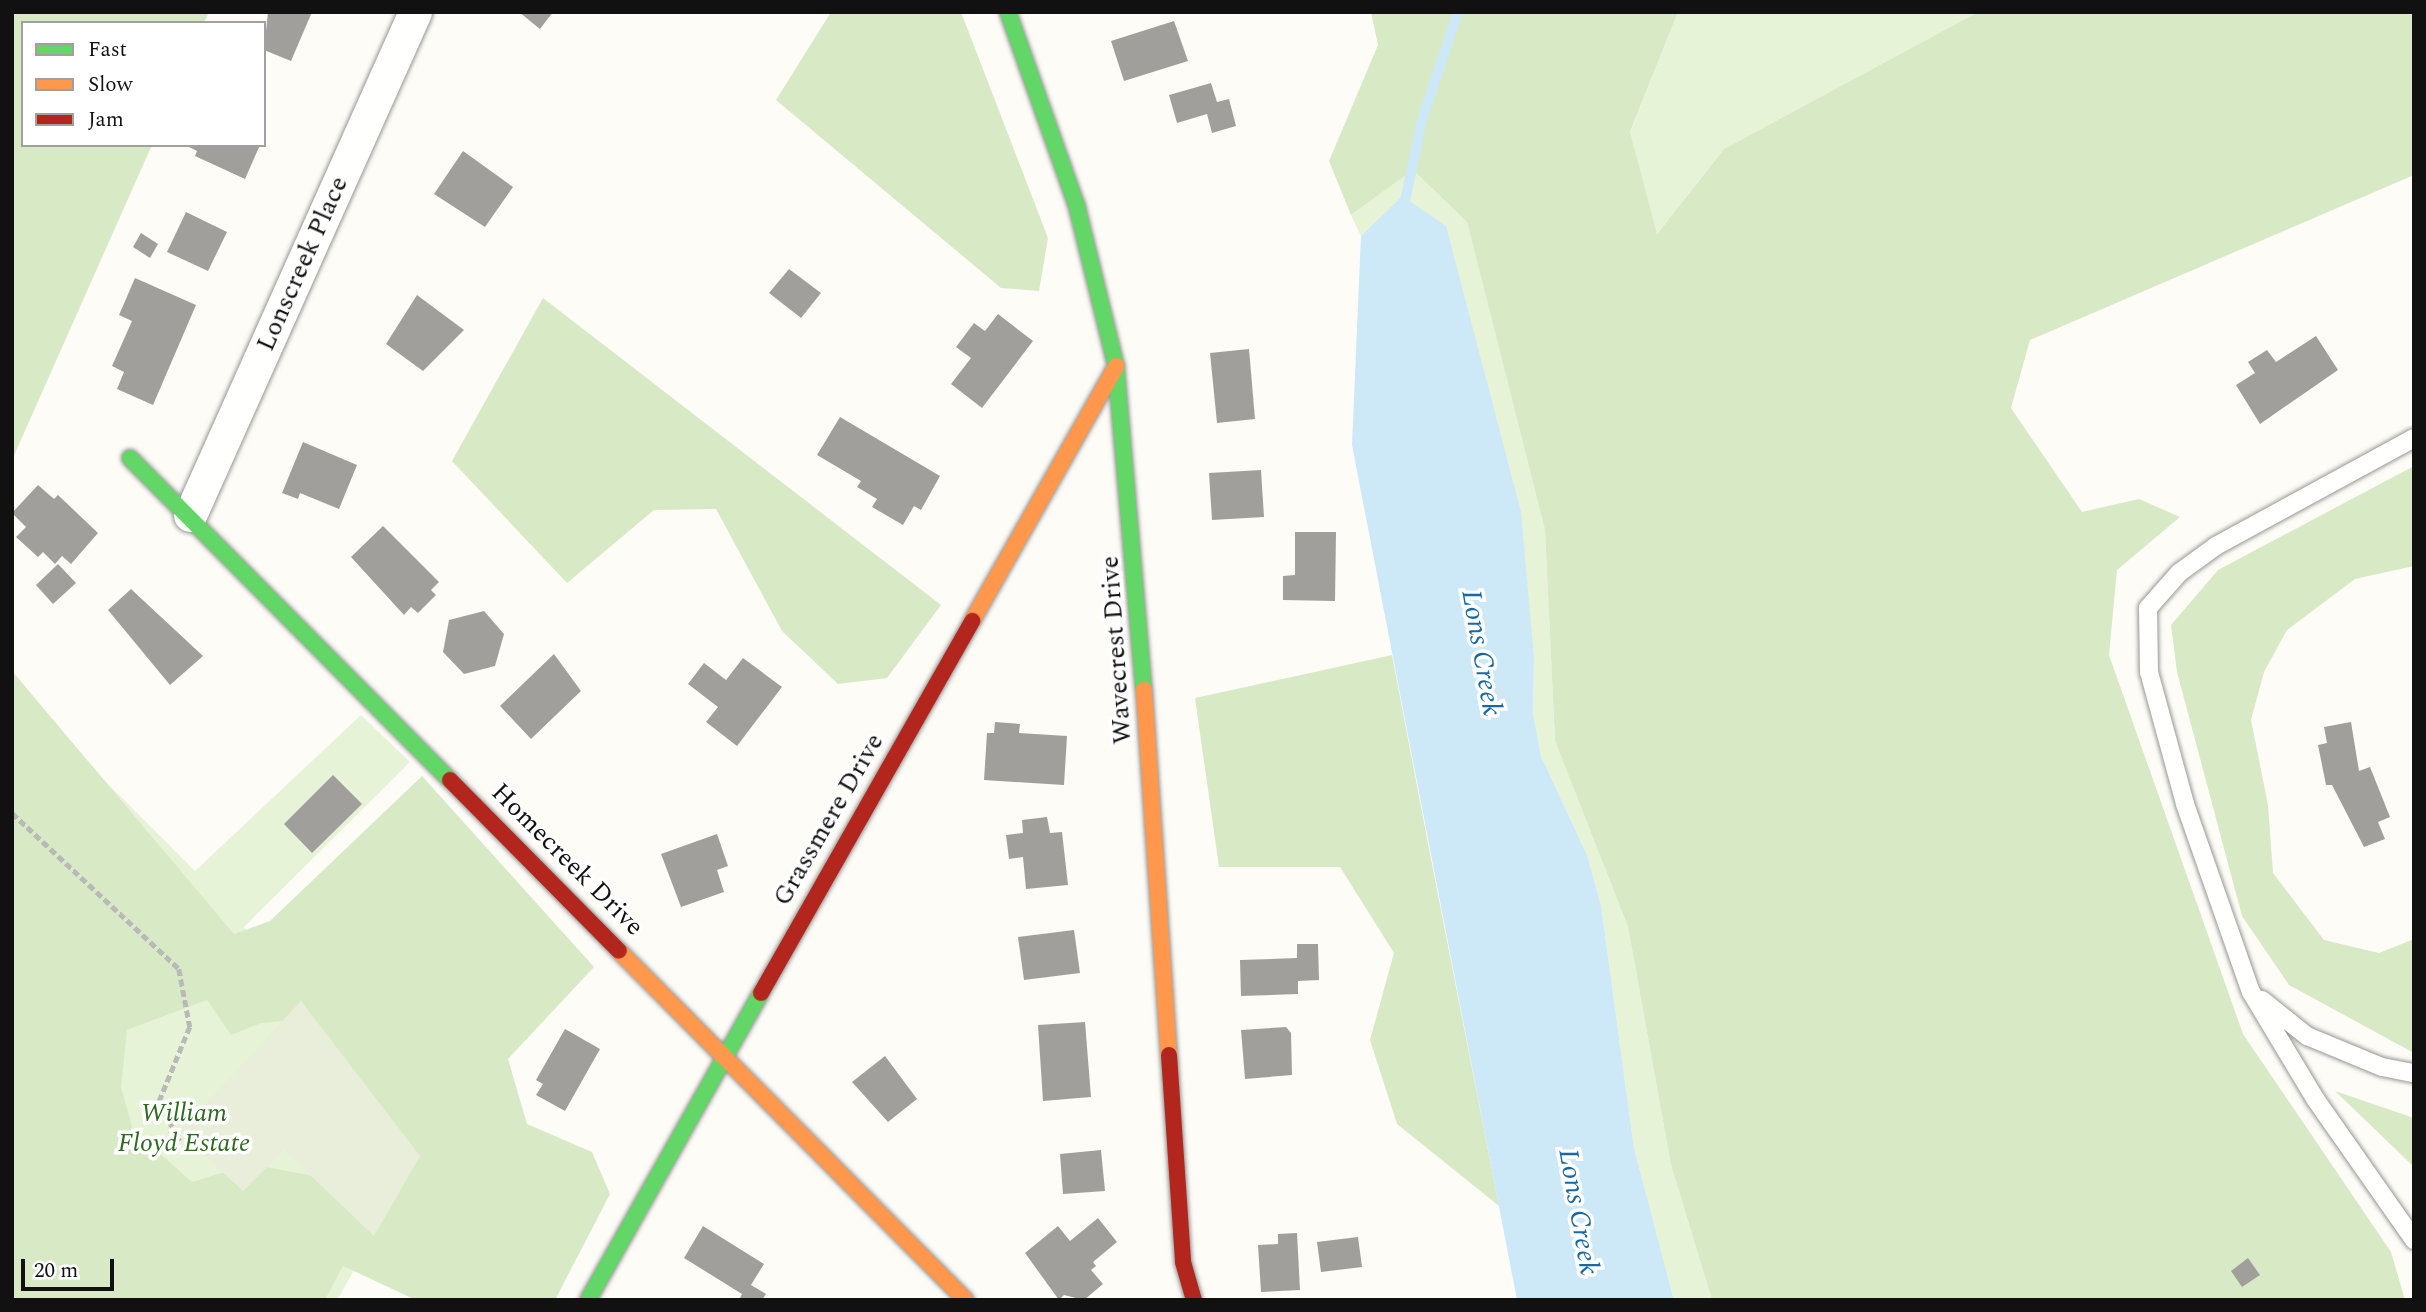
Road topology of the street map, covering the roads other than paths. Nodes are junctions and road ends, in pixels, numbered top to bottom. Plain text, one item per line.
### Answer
1 (415, 12) edge
2 (1008, 12) edge
3 (1116, 366) junction
4 (2414, 438) edge
5 (130, 458) dead end
6 (190, 515) junction
7 (2251, 992) junction
8 (725, 1053) junction
9 (2414, 1073) edge
10 (2414, 1240) edge
11 (588, 1300) edge
12 (966, 1300) edge
13 (1194, 1300) edge

1 - 6 street, Lonscreek Place
2 - 3 street, Wavecrest Drive
3 - 8 street, Grassmere Drive
3 - 13 street, Wavecrest Drive
4 - 7 lane
5 - 6 street, Homecreek Drive
6 - 8 street, Homecreek Drive
7 - 9 lane
7 - 10 lane
8 - 11 street, Grassmere Drive
8 - 12 street, Homecreek Drive

